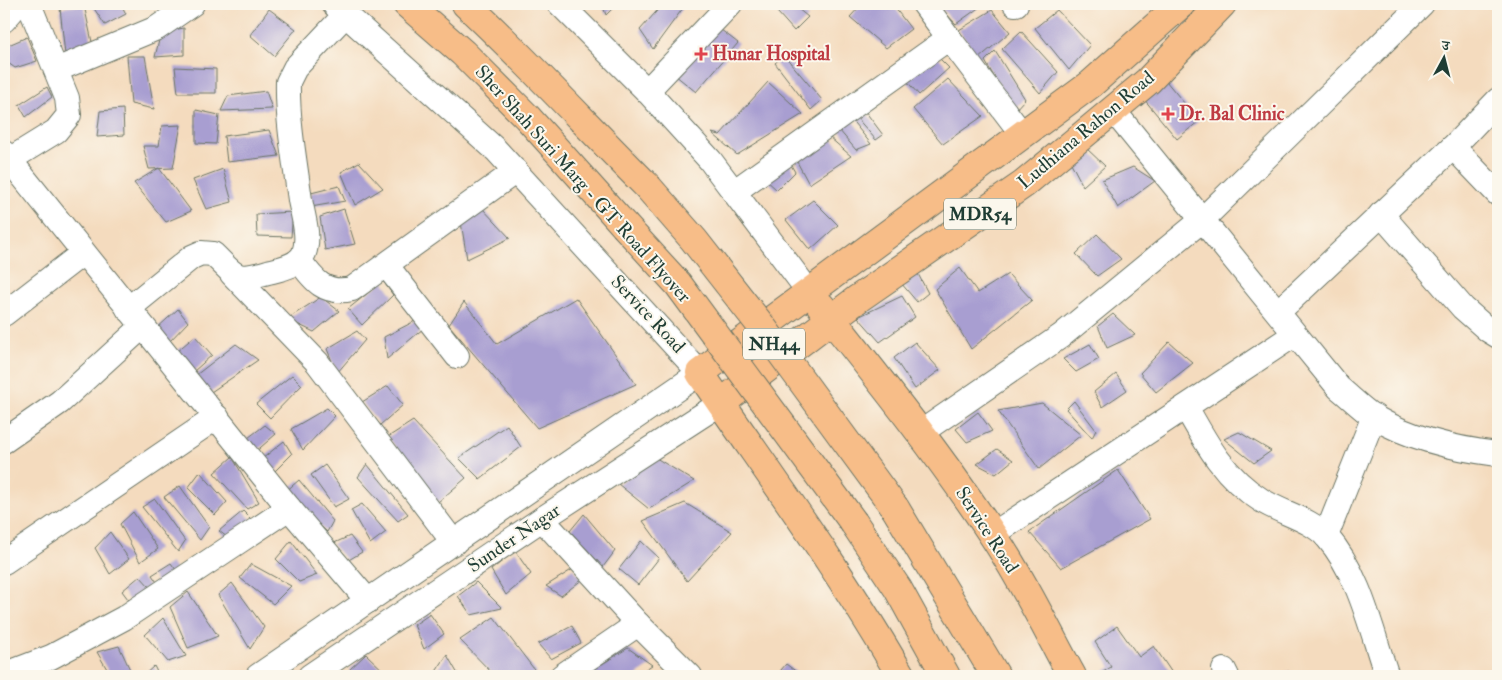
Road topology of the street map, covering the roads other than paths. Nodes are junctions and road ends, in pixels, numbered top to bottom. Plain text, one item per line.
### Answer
1 (192, 4) edge
2 (407, 4) edge
3 (466, 4) edge
4 (560, 4) edge
5 (730, 4) edge
6 (924, 4) edge
7 (1181, 4) edge
8 (1222, 4) edge
9 (1422, 4) edge
10 (340, 9) edge
11 (13, 10) edge
12 (949, 38) junction
13 (56, 70) junction
14 (647, 91) junction
15 (1498, 100) edge
16 (1112, 110) junction
17 (1022, 134) junction
18 (1453, 147) junction
19 (6, 157) edge
20 (516, 171) junction
21 (735, 191) junction
22 (1498, 194) edge
23 (1381, 214) junction
24 (1201, 221) junction
25 (83, 253) junction
26 (300, 260) junction
27 (387, 266) junction
28 (232, 274) junction
29 (809, 292) junction
30 (1278, 312) junction
31 (4, 314) edge
32 (135, 318) junction
33 (831, 319) junction
34 (1294, 334) junction
35 (1498, 336) edge
36 (457, 356) dead end
37 (700, 373) junction
38 (721, 403) junction
39 (1186, 407) junction
40 (1374, 416) junction
41 (217, 417) junction
42 (920, 433) junction
43 (4, 441) edge
44 (1498, 454) edge
45 (289, 508) junction
46 (542, 519) junction
47 (992, 535) junction
48 (1326, 536) junction
49 (454, 543) junction
50 (4, 562) edge
51 (368, 601) junction
52 (638, 624) junction
53 (4, 675) edge
54 (258, 676) edge
55 (310, 676) edge
56 (562, 676) edge
57 (690, 676) edge
58 (901, 676) edge
59 (946, 676) edge
60 (996, 676) edge
61 (1072, 676) edge
62 (1387, 676) edge

1 - 13 street
2 - 59 main road, Sher Shah Suri Marg - GT Road Flyover / NH44, bridge
3 - 60 main road, Sher Shah Suri Marg - GT Road Flyover / NH44, bridge
4 - 14 street, Service Road
5 - 14 street
6 - 12 street
7 - 17 main road, Ludhiana Rahon Road / MDR54
8 - 16 main road, Ludhiana Rahon Road / MDR54
9 - 24 street
10 - 20 street, Service Road
10 - 26 street
11 - 13 street
12 - 17 street
12 - 21 street
13 - 19 street
14 - 21 street, Service Road
15 - 18 street
16 - 24 street
16 - 33 main road, Ludhiana Rahon Road / MDR54
17 - 29 main road, Ludhiana Rahon Road / MDR54
18 - 22 street
18 - 23 street
19 - 25 street
20 - 27 street
20 - 37 street, Service Road
21 - 29 street, Service Road
23 - 30 street
23 - 35 street
24 - 30 street
24 - 42 street
25 - 31 street
25 - 32 street
26 - 27 street
26 - 28 street
27 - 36 street
28 - 32 street
28 - 49 street
29 - 33 main road, Service Road
29 - 37 main road, Ludhiana Rahon Road / MDR54
30 - 34 street
32 - 41 street
32 - 43 street
33 - 38 main road, Ludhiana Rahon Road / MDR54
33 - 42 main road, Service Road
34 - 39 street
34 - 40 street
37 - 38 main road, Service Road
37 - 49 street
38 - 46 street, Sunder Nagar
38 - 58 main road, Service Road
39 - 47 street
39 - 48 street
40 - 44 street
40 - 48 street
41 - 45 street
41 - 50 street
42 - 47 main road, Service Road
45 - 51 street
45 - 53 street
46 - 52 street
46 - 55 street, Sunder Nagar
47 - 61 main road, Service Road
48 - 62 street
49 - 51 street
51 - 54 street
52 - 56 street
52 - 57 street

